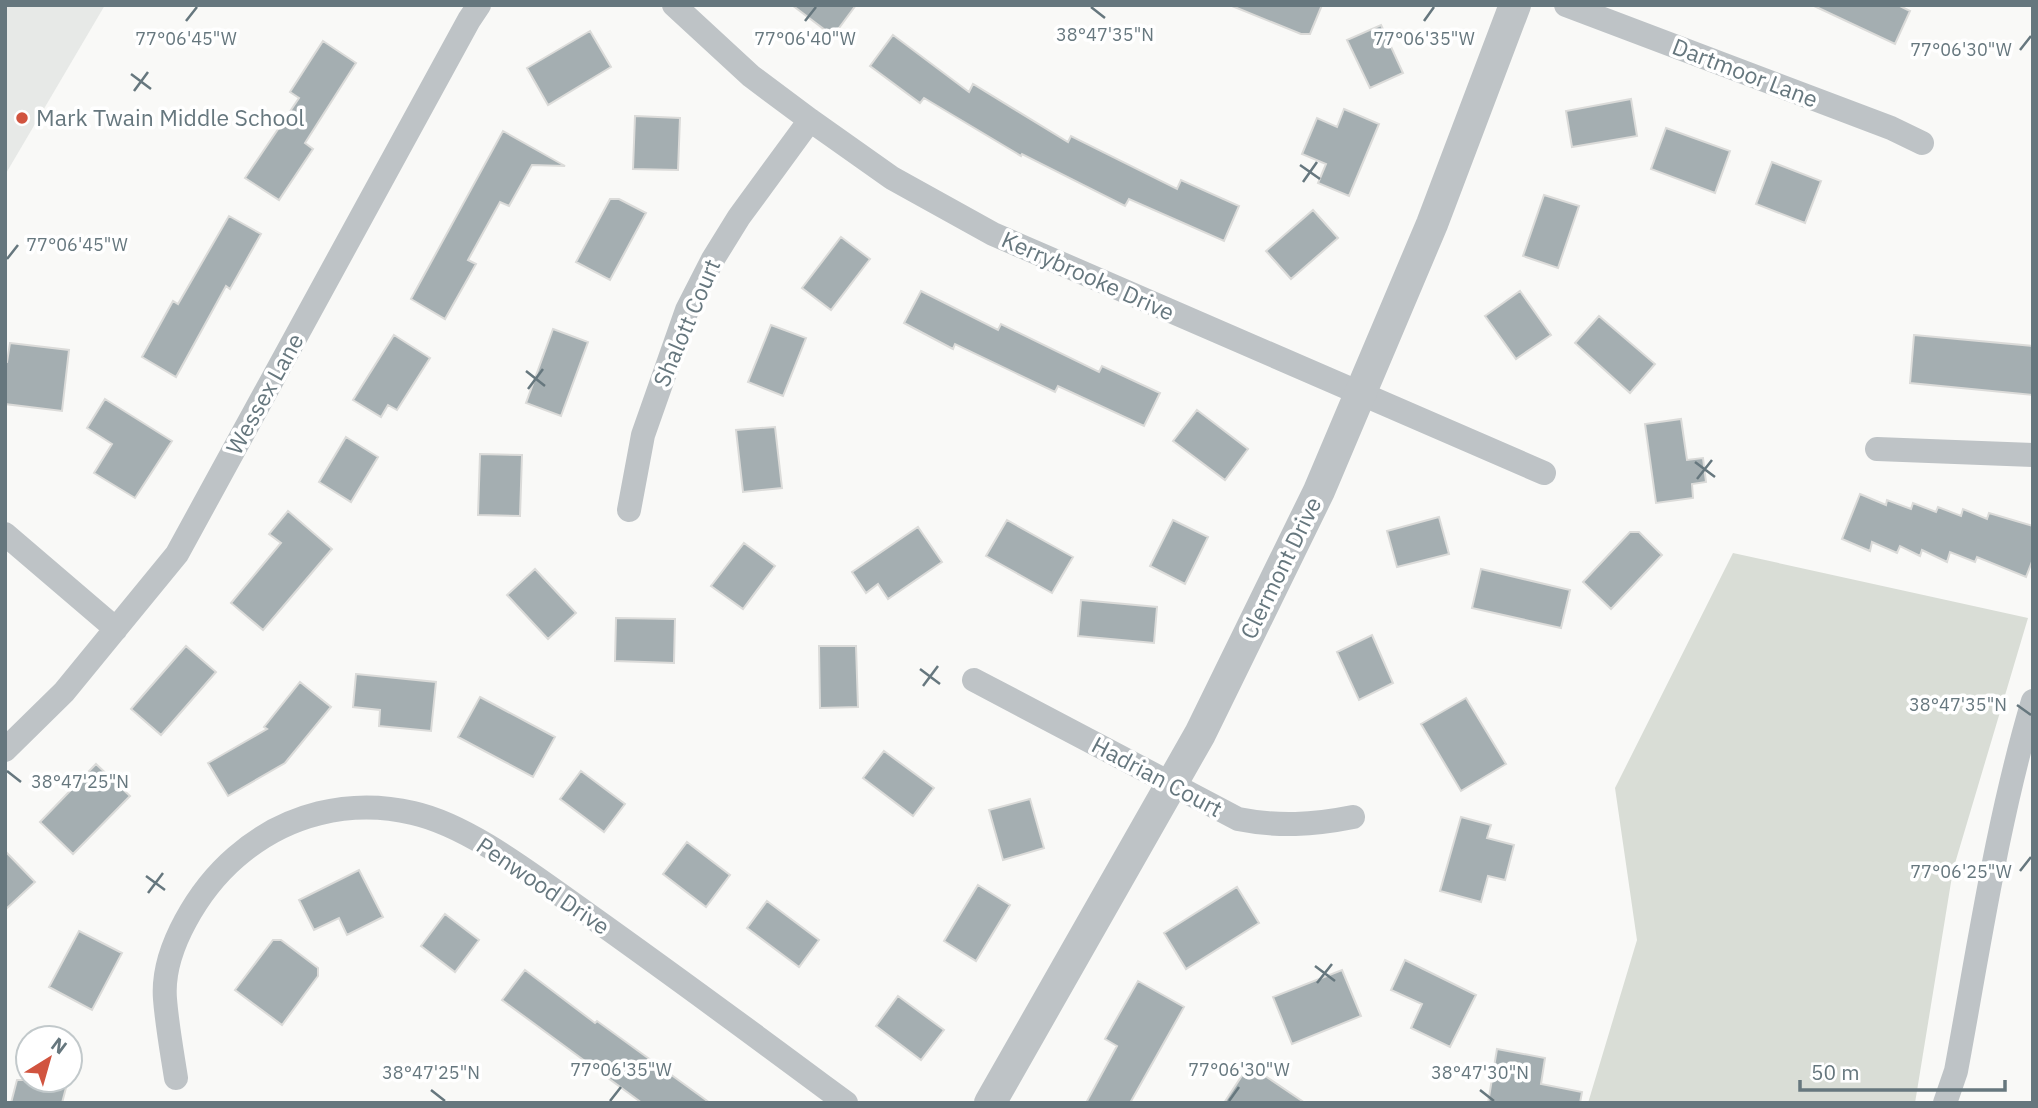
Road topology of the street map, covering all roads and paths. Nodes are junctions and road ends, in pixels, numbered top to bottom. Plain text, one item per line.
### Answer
1 (479, 5) edge
2 (674, 5) edge
3 (1515, 5) edge
4 (1566, 5) edge
5 (810, 120) junction
6 (1922, 143) dead end
7 (1362, 394) junction
8 (1877, 449) dead end
9 (2033, 455) edge
10 (1545, 474) dead end
11 (629, 510) dead end
12 (5, 534) edge
13 (116, 629) junction
14 (974, 680) dead end
15 (2033, 701) edge
16 (5, 750) edge
17 (1171, 786) junction
18 (1353, 817) dead end
19 (176, 1078) dead end
20 (846, 1103) edge
21 (990, 1103) edge
22 (1945, 1103) edge

1 - 13 street, Wessex Lane
2 - 5 street, Kerrybrooke Drive
3 - 7 street, Clermont Drive
4 - 6 street, Dartmoor Lane
5 - 7 street, Kerrybrooke Drive
5 - 11 street, Shalott Court
7 - 10 street, Kerrybrooke Drive
7 - 17 street, Clermont Drive
8 - 9 street
12 - 13 street
13 - 16 street, Wessex Lane
14 - 17 street, Hadrian Court
15 - 22 street
17 - 18 street, Hadrian Court
17 - 21 street, Clermont Drive
19 - 20 street, Penwood Drive

